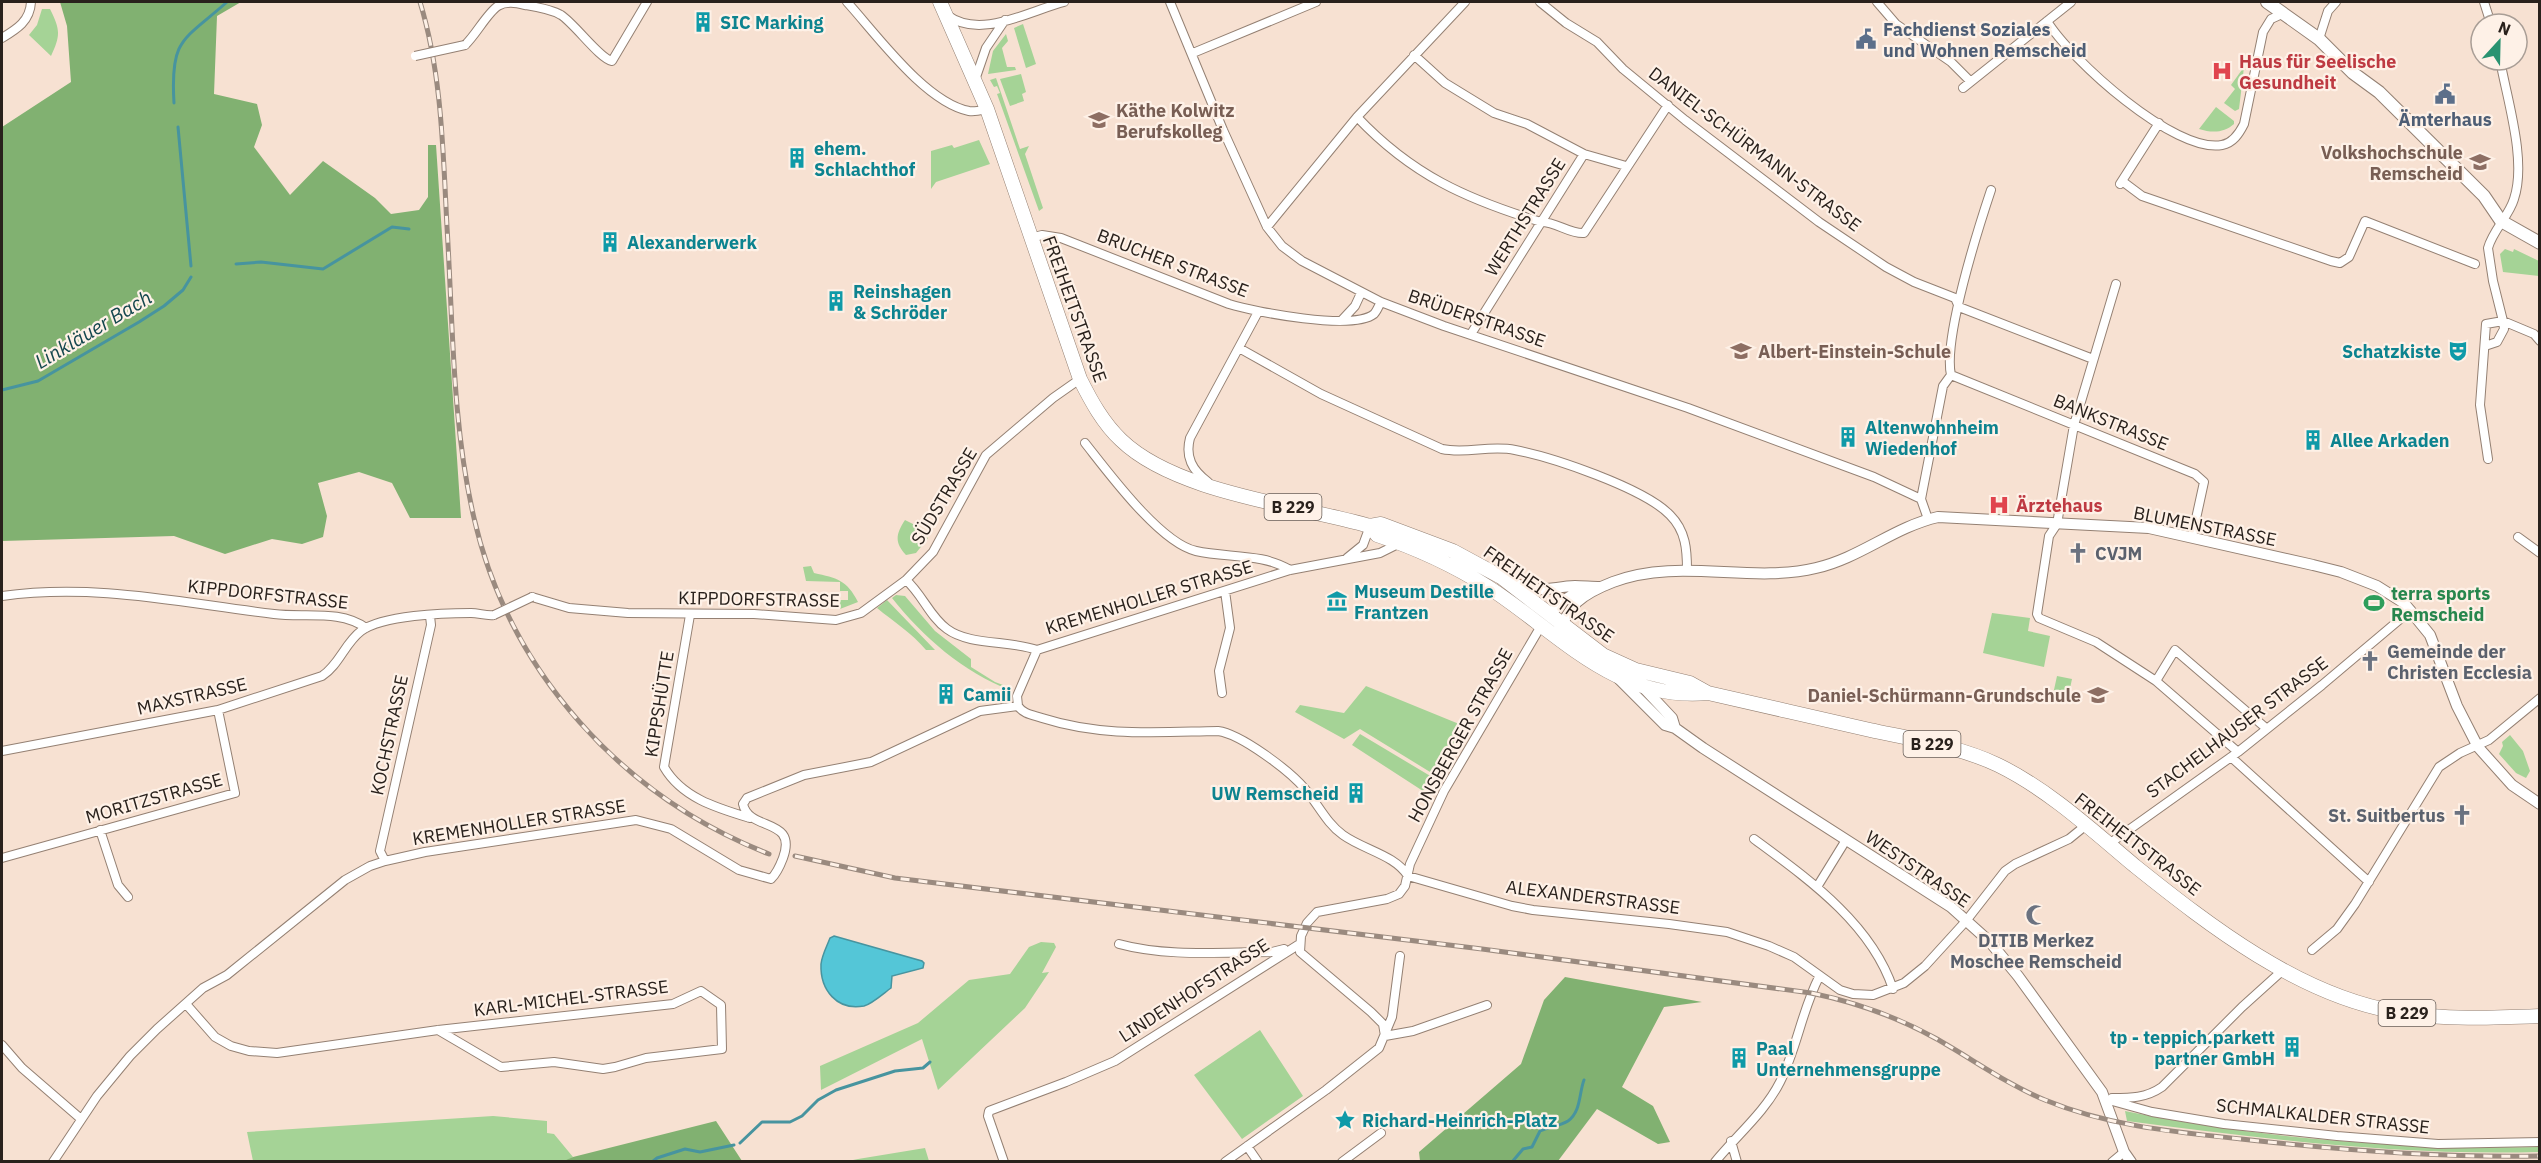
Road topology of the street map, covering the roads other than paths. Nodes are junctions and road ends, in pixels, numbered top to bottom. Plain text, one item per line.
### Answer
1 (32, 2) edge
2 (647, 2) edge
3 (847, 2) edge
4 (1064, 2) edge
5 (1170, 2) edge
6 (1316, 2) edge
7 (1465, 2) edge
8 (1540, 2) edge
9 (1877, 2) edge
10 (2071, 2) edge
11 (2266, 2) edge
12 (2336, 2) edge
13 (942, 7) edge
14 (2284, 13) junction
15 (1005, 20) junction
16 (2047, 21) junction
17 (2, 38) edge
18 (2319, 39) junction
19 (1193, 53) junction
20 (415, 56) dead end
21 (1414, 56) junction
22 (2502, 72) edge
23 (975, 81) junction
24 (1668, 105) junction
25 (987, 109) junction
26 (1357, 117) junction
27 (2159, 123) junction
28 (1584, 154) junction
29 (1626, 166) junction
30 (1991, 190) dead end
31 (2501, 221) junction
32 (1541, 222) junction
33 (1267, 227) junction
34 (1030, 238) junction
35 (2540, 243) edge
36 (2475, 264) dead end
37 (2116, 284) dead end
38 (1361, 293) junction
39 (1382, 302) junction
40 (1959, 307) junction
41 (1258, 312) junction
42 (1342, 320) junction
43 (2503, 321) junction
44 (1472, 334) junction
45 (2540, 340) edge
46 (2485, 346) junction
47 (1239, 348) junction
48 (2093, 359) junction
49 (1951, 375) junction
50 (1080, 379) junction
51 (2074, 425) junction
52 (1086, 443) dead end
53 (2488, 459) dead end
54 (1215, 488) junction
55 (1921, 499) junction
56 (1928, 519) junction
57 (2057, 524) junction
58 (1370, 526) junction
59 (2192, 537) junction
60 (2518, 537) dead end
61 (1400, 543) junction
62 (2540, 553) edge
63 (1346, 558) junction
64 (1290, 570) junction
65 (1687, 570) junction
66 (1501, 577) junction
67 (906, 580) junction
68 (1600, 587) junction
69 (1225, 591) junction
70 (2, 596) edge
71 (2411, 610) junction
72 (690, 615) junction
73 (1550, 615) junction
74 (430, 616) junction
75 (1562, 624) junction
76 (1541, 627) junction
77 (366, 628) junction
78 (1554, 636) junction
79 (1037, 650) junction
80 (1617, 670) junction
81 (2156, 681) junction
82 (1641, 685) junction
83 (1222, 693) dead end
84 (1708, 693) junction
85 (2540, 698) edge
86 (1018, 706) junction
87 (218, 710) junction
88 (1675, 728) junction
89 (2267, 729) junction
90 (2478, 747) junction
91 (2, 751) edge
92 (2235, 755) junction
93 (2540, 804) edge
94 (752, 818) junction
95 (2085, 826) junction
96 (100, 831) junction
97 (1754, 839) dead end
98 (1846, 840) junction
99 (2109, 844) junction
100 (2, 858) edge
101 (385, 861) junction
102 (1408, 876) junction
103 (2369, 882) junction
104 (1817, 887) junction
105 (128, 897) dead end
106 (1966, 921) junction
107 (1119, 944) dead end
108 (1299, 945) junction
109 (2312, 950) dead end
110 (1400, 956) dead end
111 (2283, 970) junction
112 (1819, 977) junction
113 (1893, 988) junction
114 (186, 1004) junction
115 (1487, 1005) dead end
116 (2540, 1016) edge
117 (438, 1030) junction
118 (1385, 1036) junction
119 (2, 1045) edge
120 (2105, 1099) junction
121 (81, 1119) junction
122 (1381, 1133) dead end
123 (1731, 1141) junction
124 (2540, 1142) edge
125 (1247, 1146) junction
126 (2127, 1157) edge
127 (53, 1161) edge
128 (1004, 1161) edge
129 (1225, 1161) edge
130 (1258, 1161) edge
131 (1342, 1161) edge
132 (1715, 1161) edge
133 (1737, 1161) edge
134 (2112, 1161) edge

1 - 17 street
2 - 20 street, bridge
3 - 25 street
4 - 15 street
5 - 19 street, BRÜDERSTRASSE
6 - 19 street
7 - 21 street
8 - 24 street, DANIEL-SCHÜRMANN-STRASSE
9 - 16 street
10 - 16 street
11 - 14 main road
12 - 18 street
13 - 15 street
13 - 23 main road, FREIHEITSTRASSE / B 229
14 - 18 main road
14 - 27 street
15 - 23 street
16 - 27 street
18 - 31 main road
19 - 33 street, BRÜDERSTRASSE
21 - 26 street
21 - 28 street
22 - 31 street
23 - 25 main road, FREIHEITSTRASSE / B 229
24 - 29 street
24 - 40 street, DANIEL-SCHÜRMANN-STRASSE
25 - 34 main road, FREIHEITSTRASSE / B 229
26 - 32 street
26 - 33 street
27 - 36 street
28 - 29 street, WERTHSTRASSE
28 - 32 street, WERTHSTRASSE
29 - 32 street
30 - 40 street
31 - 35 main road
31 - 43 street
32 - 44 street, WERTHSTRASSE
33 - 38 street, BRÜDERSTRASSE
34 - 41 street, BRUCHER STRASSE
34 - 50 main road, FREIHEITSTRASSE / B 229
37 - 48 street
38 - 39 street, BRÜDERSTRASSE
38 - 42 street
39 - 42 street, BRUCHER STRASSE
39 - 44 street, BRÜDERSTRASSE
40 - 48 street, DANIEL-SCHÜRMANN-STRASSE
40 - 49 street
41 - 42 street, BRUCHER STRASSE
41 - 47 street
43 - 45 street
43 - 46 street
43 - 46 street
44 - 55 street, BRÜDERSTRASSE
46 - 53 street
47 - 54 street
47 - 65 street
48 - 51 street
49 - 51 street, BANKSTRASSE
49 - 55 street
50 - 54 main road, FREIHEITSTRASSE / B 229
50 - 67 street, SÜDSTRASSE
51 - 57 street
51 - 59 street, BANKSTRASSE
52 - 64 street
54 - 58 main road, FREIHEITSTRASSE / B 229
55 - 56 street
56 - 57 street, BLUMENSTRASSE
56 - 65 street, BLUMENSTRASSE
57 - 59 street, BLUMENSTRASSE
57 - 81 street
58 - 61 main road, FREIHEITSTRASSE / B 229
58 - 63 street
58 - 66 main road, FREIHEITSTRASSE / B 229
59 - 71 street, BLUMENSTRASSE
60 - 62 street
61 - 63 street, KREMENHOLLER STRASSE
61 - 76 main road, FREIHEITSTRASSE / B 229
63 - 64 street, KREMENHOLLER STRASSE
64 - 69 street, KREMENHOLLER STRASSE
65 - 68 street, BLUMENSTRASSE
66 - 68 street, BLUMENSTRASSE
66 - 73 main road, FREIHEITSTRASSE / B 229
67 - 72 street, KIPPDORFSTRASSE
67 - 79 street
68 - 73 street, BLUMENSTRASSE
68 - 75 street, BLUMENSTRASSE
69 - 79 street, KREMENHOLLER STRASSE
69 - 83 street
70 - 77 street, KIPPDORFSTRASSE
71 - 89 street, STACHELHAUSER STRASSE
71 - 90 street, BLUMENSTRASSE
72 - 74 street, KIPPDORFSTRASSE, bridge
72 - 94 street, KIPPSHÜTTE
73 - 75 main road, FREIHEITSTRASSE / B 229
73 - 76 main road
74 - 77 street, KIPPDORFSTRASSE
74 - 101 street, KOCHSTRASSE
75 - 78 street, BLUMENSTRASSE
75 - 80 main road, FREIHEITSTRASSE / B 229
76 - 78 main road, FREIHEITSTRASSE / B 229
76 - 102 street, HONSBERGER STRASSE
77 - 87 street, MAXSTRASSE
78 - 80 main road, FREIHEITSTRASSE / B 229
79 - 86 street, KREMENHOLLER STRASSE
80 - 82 main road, FREIHEITSTRASSE / B 229
80 - 84 main road, FREIHEITSTRASSE / B 229
80 - 88 street, WESTSTRASSE
81 - 89 street
81 - 92 street
82 - 84 main road, FREIHEITSTRASSE / B 229
82 - 88 street, WESTSTRASSE
84 - 95 main road, FREIHEITSTRASSE / B 229
85 - 90 street
86 - 94 street
86 - 102 street, ALEXANDERSTRASSE
87 - 91 street, MAXSTRASSE
87 - 96 street, MORITZSTRASSE
88 - 98 street, WESTSTRASSE
89 - 92 street, STACHELHAUSER STRASSE
90 - 93 street, BLUMENSTRASSE
90 - 103 street
92 - 99 street, STACHELHAUSER STRASSE
92 - 103 street
94 - 101 street, KREMENHOLLER STRASSE
95 - 99 main road, FREIHEITSTRASSE / B 229
95 - 106 street
96 - 100 street, MORITZSTRASSE
96 - 105 street
97 - 104 street
98 - 104 street
98 - 106 street, WESTSTRASSE
99 - 111 main road, FREIHEITSTRASSE / B 229
101 - 114 street, KREMENHOLLER STRASSE
102 - 108 street, HONSBERGER STRASSE
102 - 112 street, ALEXANDERSTRASSE
103 - 109 street
104 - 113 street
106 - 113 street
106 - 120 street, WESTSTRASSE
107 - 108 street, LINDENHOFSTRASSE
108 - 118 street
108 - 128 street, LINDENHOFSTRASSE
110 - 118 street
111 - 116 main road, FREIHEITSTRASSE / B 229
111 - 120 street
112 - 113 street
112 - 123 street
114 - 117 street, KARL-MICHEL-STRASSE
114 - 121 street, KREMENHOLLER STRASSE
115 - 118 street
117 - 117 street, KARL-MICHEL-STRASSE
118 - 125 street
119 - 121 street
120 - 124 street, SCHMALKALDER STRASSE
120 - 126 street, WESTSTRASSE
121 - 127 street, KREMENHOLLER STRASSE
122 - 131 street
123 - 132 street
123 - 133 street
125 - 129 street
125 - 130 street
126 - 134 street

